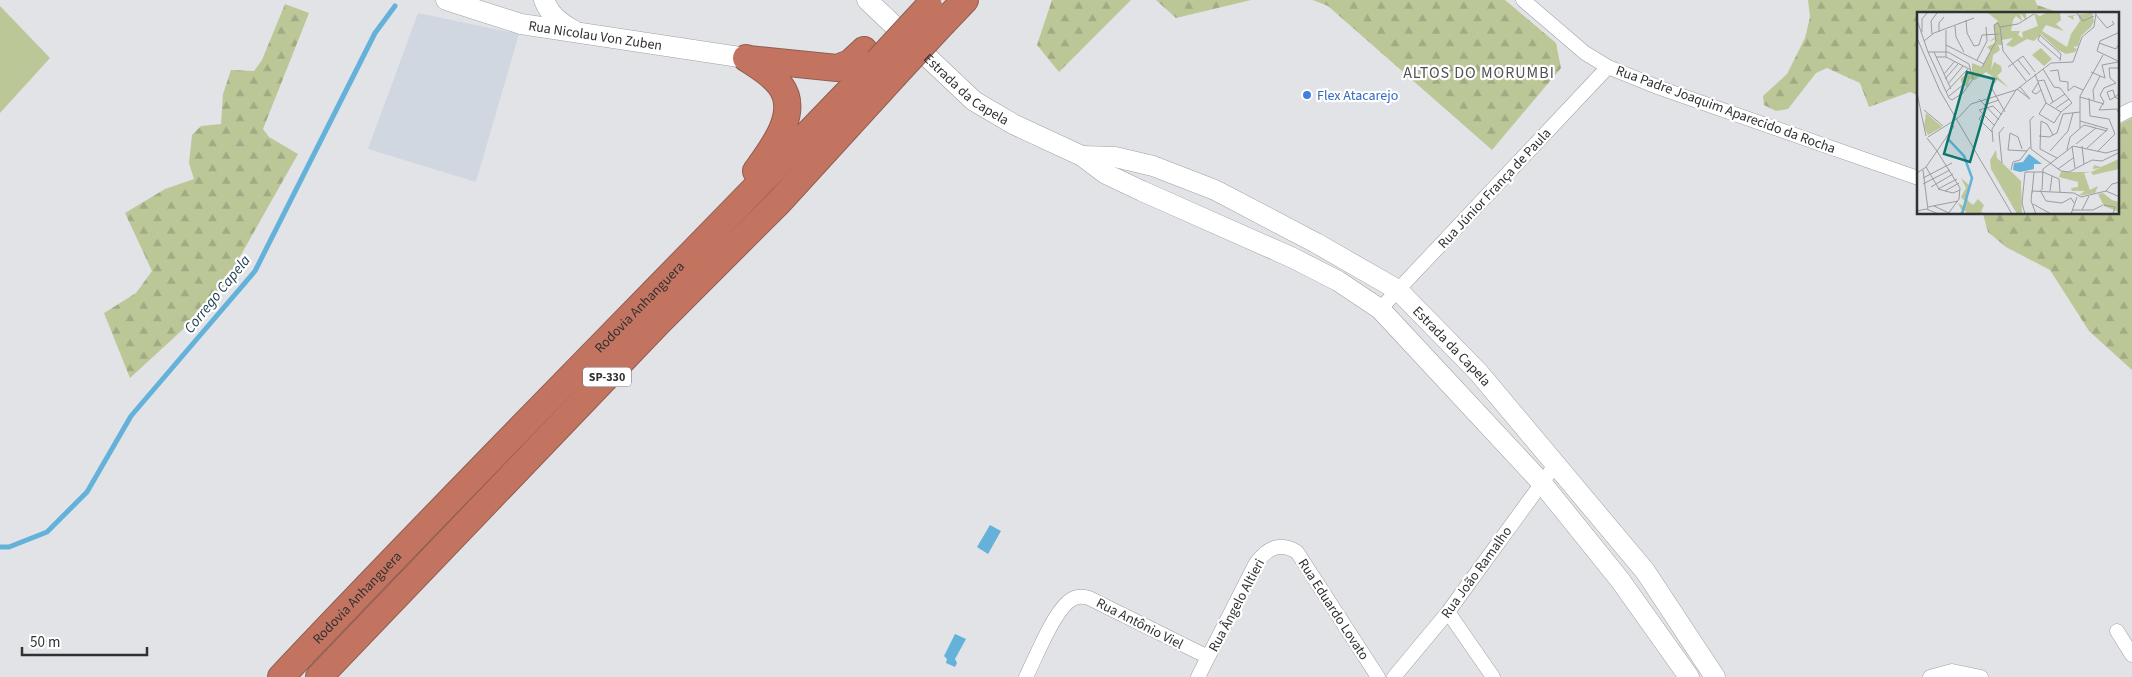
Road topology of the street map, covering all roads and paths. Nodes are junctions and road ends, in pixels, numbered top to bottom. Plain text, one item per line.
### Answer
1 (446, 0) edge
2 (544, 0) edge
3 (868, 0) edge
4 (965, 0) edge
5 (1523, 0) edge
6 (930, 7) edge
7 (521, 24) junction
8 (582, 34) junction
9 (746, 58) junction
10 (878, 62) junction
11 (1608, 67) junction
12 (2132, 109) edge
13 (2120, 115) edge
14 (1082, 156) junction
15 (1917, 178) edge
16 (710, 237) junction
17 (1398, 290) junction
18 (1380, 309) junction
19 (1555, 465) junction
20 (1541, 482) junction
21 (1285, 546) joint
22 (1448, 612) junction
23 (2117, 631) dead end
24 (2132, 655) edge
25 (1208, 657) junction
26 (281, 677) edge
27 (319, 677) edge
28 (1026, 677) edge
29 (1198, 677) edge
30 (1378, 677) edge
31 (1394, 677) edge
32 (1493, 677) edge
33 (1689, 677) edge
34 (1715, 677) edge
35 (1930, 677) edge
36 (1981, 677) edge

1 - 7 main road, Rua Nicolau Von Zuben
2 - 7 main road
2 - 8 main road
3 - 14 main road, Estrada da Capela
4 - 6 highway, Rodovia Anhanguera / SP-330
5 - 11 street, Rua Padre Joaquim Aparecido da Rocha
6 - 10 highway, Rodovia Anhanguera / SP-330, bridge
6 - 10 highway
7 - 8 main road, Rua Nicolau Von Zuben
8 - 9 main road, Rua Nicolau Von Zuben
9 - 10 highway
9 - 16 highway
10 - 16 highway, Rodovia Anhanguera / SP-330
10 - 27 highway, Rodovia Anhanguera / SP-330
11 - 15 street, Rua Padre Joaquim Aparecido da Rocha
11 - 17 street, Rua Júnior França de Paula
12 - 13 street
14 - 17 main road, Estrada da Capela
14 - 18 main road, Estrada da Capela
16 - 26 highway, Rodovia Anhanguera / SP-330
17 - 18 street, Rua Júnior França de Paula
17 - 19 main road, Estrada da Capela
18 - 20 main road, Estrada da Capela
19 - 20 street, Rua João Ramalho
19 - 34 main road, Estrada da Capela
20 - 22 street, Rua João Ramalho
20 - 33 main road, Estrada da Capela
21 - 25 street, Rua Ângelo Altieri
21 - 30 street, Rua Eduardo Lovato
22 - 31 street, Rua João Ramalho
22 - 32 street
23 - 24 street
25 - 28 street, Rua Antônio Viel
25 - 29 street, Rua Ângelo Altieri
35 - 36 street

